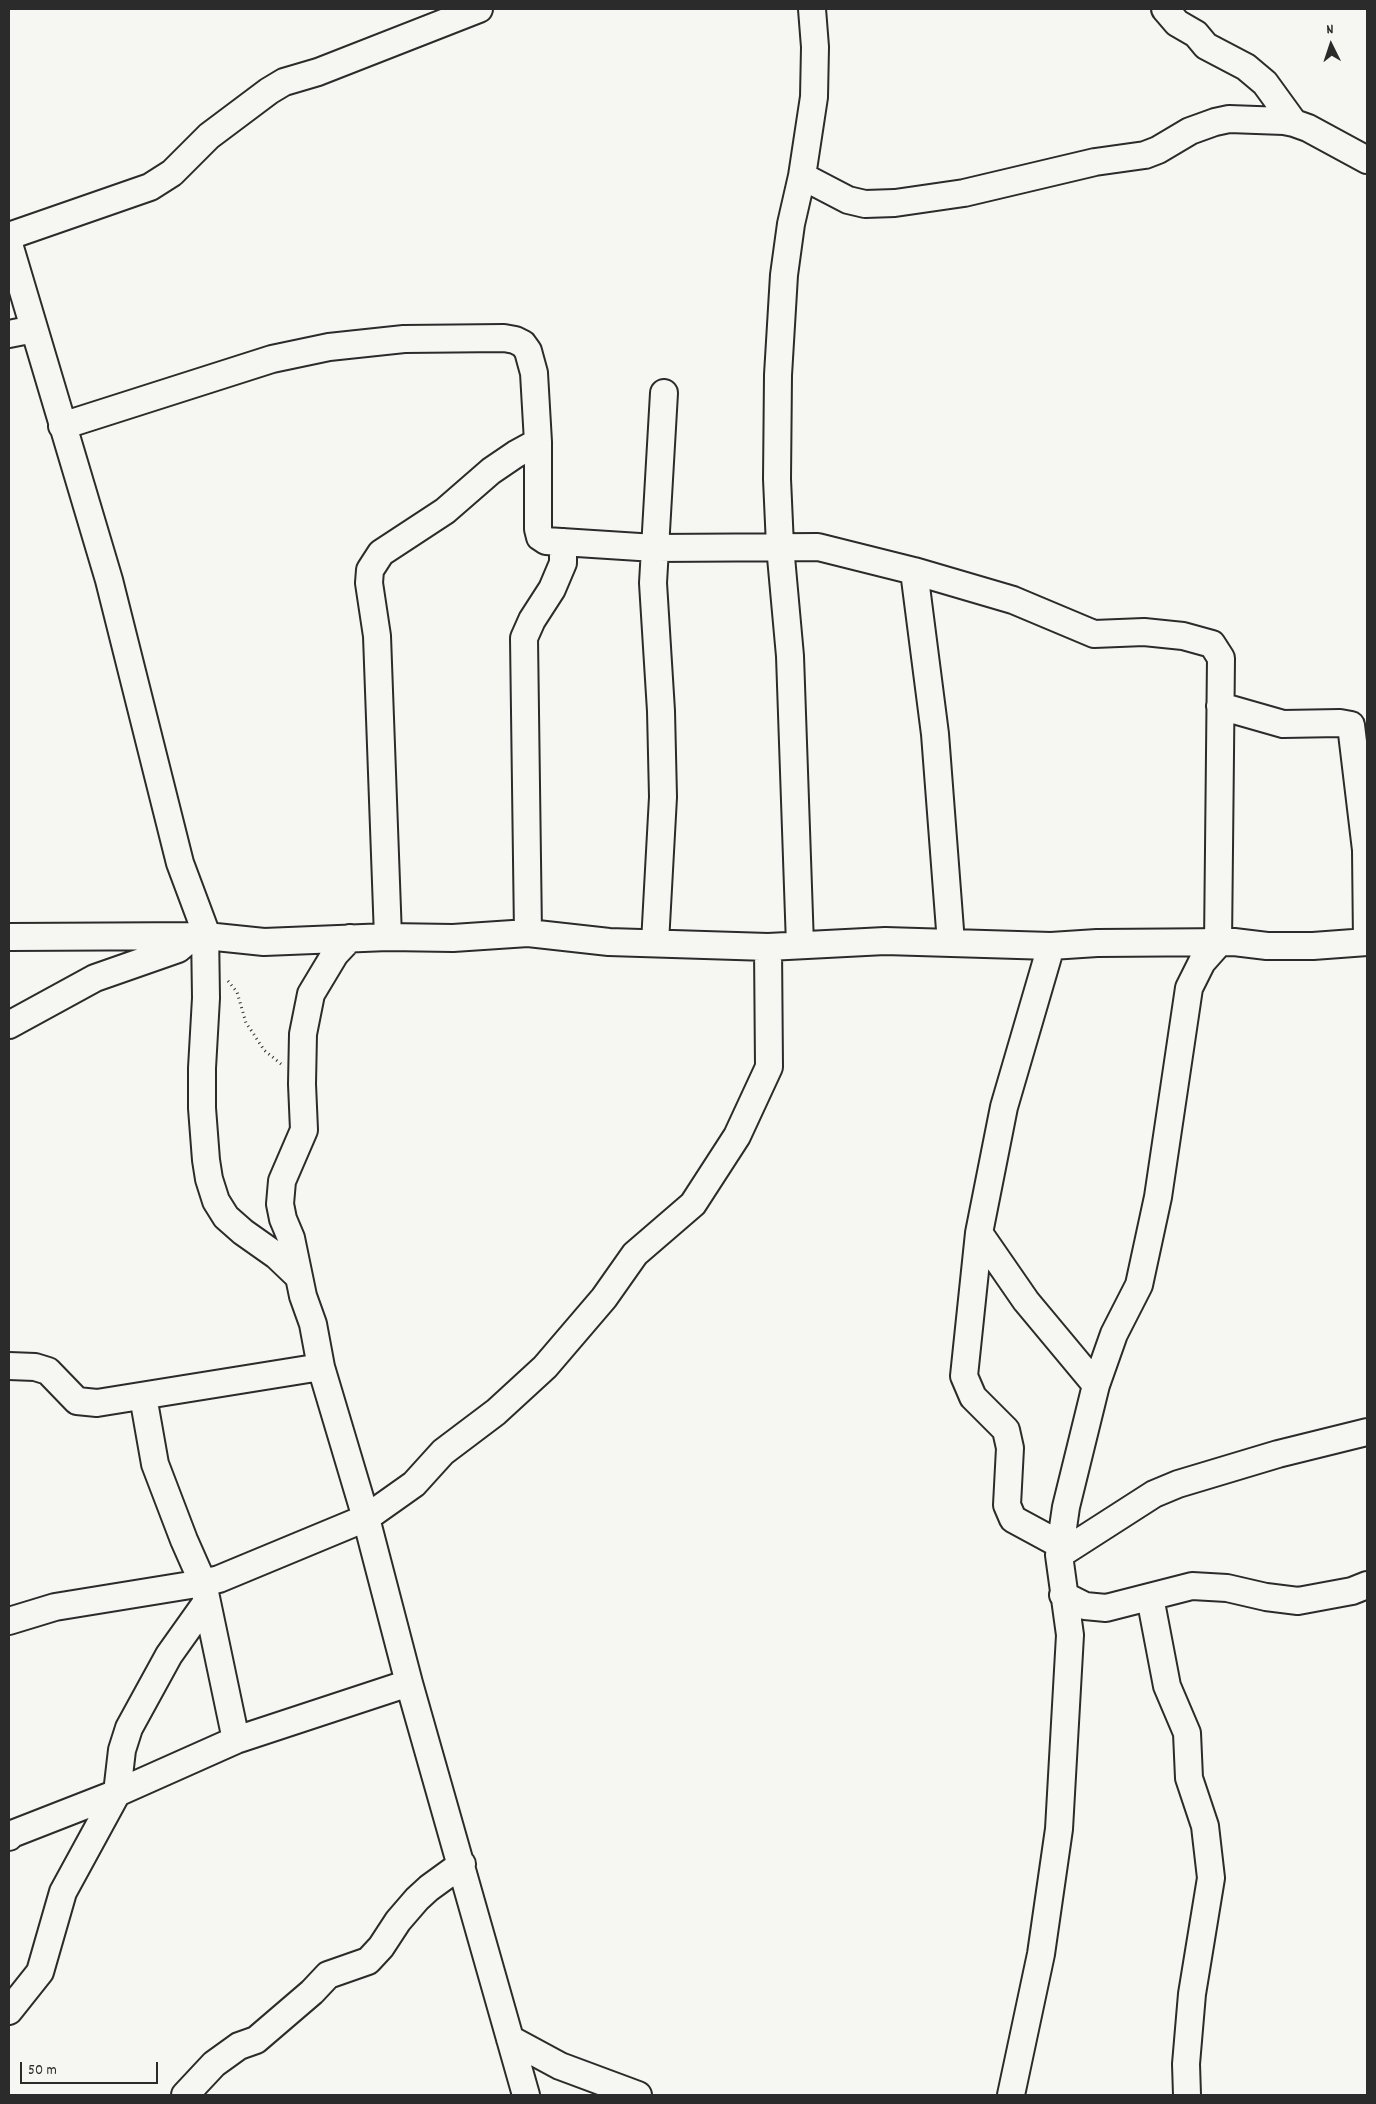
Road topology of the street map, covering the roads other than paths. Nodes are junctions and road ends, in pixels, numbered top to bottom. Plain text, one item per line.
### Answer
1 (479, 9) edge
2 (812, 9) edge
3 (1165, 9) edge
4 (1294, 123) junction
5 (1367, 160) edge
6 (802, 176) junction
7 (9, 236) edge
8 (9, 244) edge
9 (34, 329) junction
10 (9, 334) edge
11 (664, 393) dead end
12 (62, 426) junction
13 (538, 442) junction
14 (563, 542) junction
15 (780, 546) junction
16 (655, 548) junction
17 (914, 571) junction
18 (1220, 706) junction
19 (528, 932) junction
20 (9, 937) edge
21 (388, 937) junction
22 (350, 938) junction
23 (202, 940) junction
24 (1367, 942) edge
25 (655, 943) junction
26 (951, 943) junction
27 (1218, 944) junction
28 (800, 945) junction
29 (1051, 946) junction
30 (768, 948) junction
31 (9, 1025) edge
32 (979, 1233) junction
33 (299, 1277) junction
34 (9, 1366) edge
35 (321, 1367) junction
36 (1096, 1384) junction
37 (143, 1396) junction
38 (1367, 1432) edge
39 (366, 1518) junction
40 (1060, 1550) junction
41 (1367, 1585) edge
42 (204, 1593) junction
43 (1064, 1595) junction
44 (1150, 1597) junction
45 (9, 1621) edge
46 (409, 1683) junction
47 (236, 1740) junction
48 (117, 1793) junction
49 (9, 1837) edge
50 (462, 1864) junction
51 (9, 2012) edge
52 (510, 2039) junction
53 (185, 2095) edge
54 (526, 2095) edge
55 (638, 2095) edge
56 (1011, 2095) edge
57 (1187, 2095) edge

1 - 7 street
2 - 6 street
3 - 4 street
4 - 5 street
4 - 6 street
6 - 15 street
8 - 9 street
9 - 10 street
9 - 12 street
11 - 16 street
12 - 13 street
12 - 23 street
13 - 14 street
13 - 21 street
14 - 16 street
14 - 19 street
15 - 16 street
15 - 17 street
15 - 28 street
16 - 25 street
17 - 18 street
17 - 26 street
18 - 24 street
18 - 27 street
19 - 21 street
19 - 25 street
20 - 23 street
21 - 22 street
22 - 23 street
22 - 33 street
23 - 31 street
23 - 33 street
24 - 27 street
25 - 30 street
26 - 28 street
26 - 29 street
27 - 29 street
27 - 36 street
28 - 30 street
29 - 32 street
30 - 39 street
32 - 36 street
32 - 40 street
33 - 35 street
34 - 37 street
35 - 37 street
35 - 39 street
36 - 40 street
37 - 42 street
38 - 40 street
39 - 42 street
39 - 46 street
40 - 43 street
41 - 44 street
42 - 45 street
42 - 47 street
42 - 48 street
43 - 44 street
43 - 56 street
44 - 57 street
46 - 47 street
46 - 50 street
47 - 48 street
48 - 49 street
48 - 51 street
50 - 52 street
50 - 53 street
52 - 54 street
52 - 55 street

